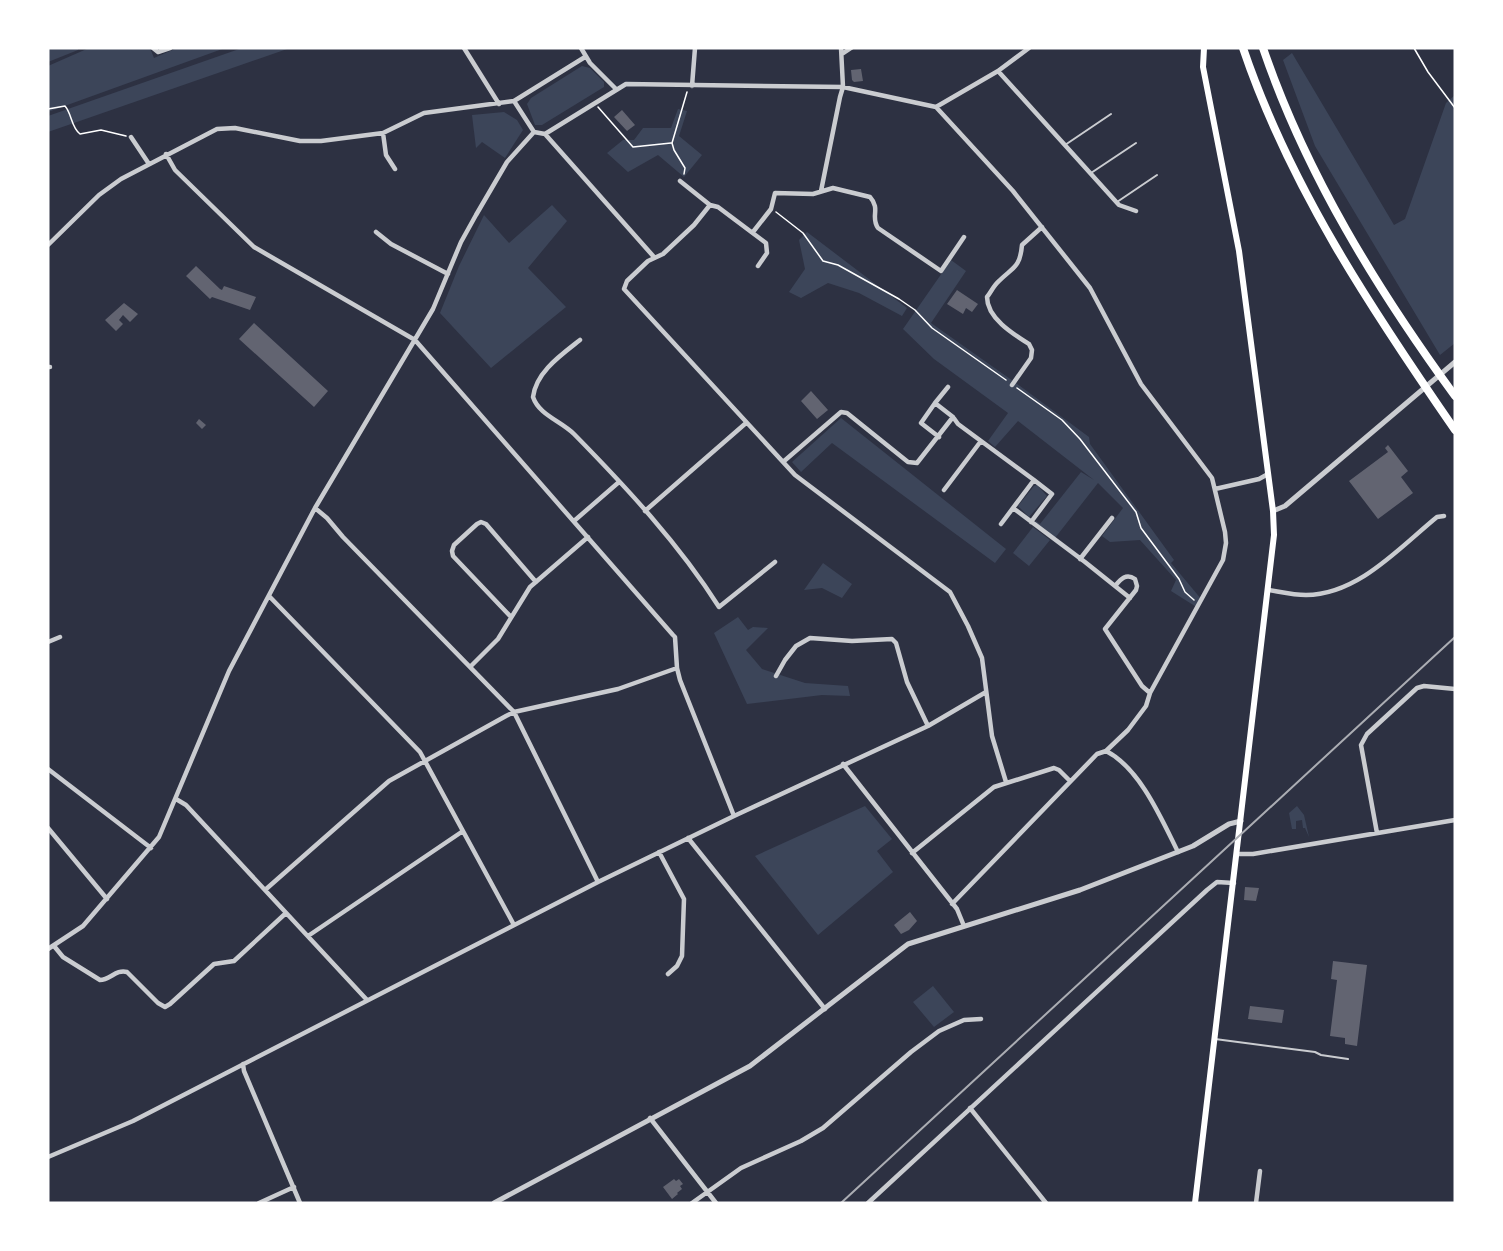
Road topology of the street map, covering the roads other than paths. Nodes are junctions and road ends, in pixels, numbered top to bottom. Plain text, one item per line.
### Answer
1 (153, 48) edge
2 (170, 48) edge
3 (464, 48) edge
4 (581, 48) edge
5 (695, 48) edge
6 (841, 48) edge
7 (851, 48) edge
8 (1029, 48) edge
9 (1204, 48) edge
10 (1243, 48) edge
11 (1263, 48) edge
12 (842, 54) junction
13 (585, 57) junction
14 (998, 71) junction
15 (691, 86) junction
16 (843, 87) junction
17 (616, 89) junction
18 (514, 101) junction
19 (499, 104) junction
20 (936, 107) junction
21 (1111, 114) dead end
22 (534, 132) junction
23 (383, 133) junction
24 (545, 134) junction
25 (131, 137) road end
26 (1136, 143) dead end
27 (1065, 145) junction
28 (166, 154) junction
29 (149, 164) junction
30 (395, 169) dead end
31 (1091, 173) junction
32 (1157, 175) dead end
33 (680, 181) road end
34 (821, 191) junction
35 (1117, 202) junction
36 (710, 205) junction
37 (1136, 211) dead end
38 (1042, 227) junction
39 (376, 232) dead end
40 (753, 232) junction
41 (964, 237) dead end
42 (48, 244) edge
43 (654, 257) junction
44 (758, 266) dead end
45 (448, 274) junction
46 (416, 340) junction
47 (580, 340) dead end
48 (1455, 362) edge
49 (1012, 385) road end
50 (948, 387) dead end
51 (1455, 396) edge
52 (935, 404) junction
53 (953, 417) junction
54 (746, 423) junction
55 (1455, 430) edge
56 (939, 436) junction
57 (981, 441) junction
58 (783, 462) junction
59 (1268, 474) junction
60 (1034, 480) junction
61 (619, 482) junction
62 (1215, 489) junction
63 (944, 490) dead end
64 (315, 508) junction
65 (1013, 508) junction
66 (645, 511) junction
67 (1273, 511) junction
68 (1444, 516) dead end
69 (1112, 518) dead end
70 (574, 521) junction
71 (1031, 522) junction
72 (1001, 524) dead end
73 (588, 537) junction
74 (1080, 559) junction
75 (775, 562) dead end
76 (536, 582) junction
77 (1114, 586) junction
78 (1269, 591) junction
79 (269, 596) junction
80 (1130, 598) junction
81 (511, 617) junction
82 (60, 637) dead end
83 (48, 642) edge
84 (471, 666) junction
85 (676, 668) junction
86 (776, 676) dead end
87 (1455, 689) edge
88 (986, 692) junction
89 (1150, 693) junction
90 (514, 712) junction
91 (928, 726) junction
92 (1106, 751) junction
93 (425, 761) junction
94 (843, 764) junction
95 (48, 769) edge
96 (1071, 781) junction
97 (1006, 782) junction
98 (176, 799) junction
99 (734, 816) junction
100 (1455, 820) edge
101 (1241, 821) junction
102 (48, 828) edge
103 (463, 831) junction
104 (1377, 832) junction
105 (688, 838) junction
106 (151, 848) junction
107 (659, 852) junction
108 (1178, 852) junction
109 (912, 853) junction
110 (1237, 854) junction
111 (598, 882) junction
112 (1234, 883) junction
113 (265, 890) junction
114 (107, 899) junction
115 (952, 904) junction
116 (286, 913) junction
117 (514, 925) junction
118 (964, 926) junction
119 (308, 936) junction
120 (54, 946) junction
121 (48, 949) edge
122 (668, 974) dead end
123 (368, 1000) junction
124 (825, 1009) junction
125 (981, 1019) dead end
126 (1215, 1039) junction
127 (1348, 1059) dead end
128 (243, 1064) junction
129 (970, 1108) junction
130 (650, 1118) junction
131 (48, 1157) edge
132 (1260, 1171) dead end
133 (294, 1187) junction
134 (708, 1192) junction
135 (259, 1203) edge
136 (300, 1203) edge
137 (494, 1203) edge
138 (692, 1203) edge
139 (716, 1203) edge
140 (868, 1203) edge
141 (1046, 1203) edge
142 (1195, 1203) edge
143 (1256, 1203) edge

1 - 2 street
3 - 19 street
4 - 13 street
5 - 15 street
6 - 12 street
7 - 12 street
8 - 14 street
9 - 59 main road
10 - 55 highway
11 - 51 highway
12 - 16 street
13 - 17 street
13 - 18 street
14 - 20 street
14 - 27 street
15 - 16 street
15 - 17 street
16 - 20 street
16 - 34 street
17 - 24 street
18 - 19 street
18 - 22 street
19 - 23 street
20 - 38 street
21 - 27 lane
22 - 24 street
22 - 45 street
23 - 28 street
23 - 30 street
24 - 43 street
25 - 29 street
26 - 31 lane
27 - 31 street
28 - 29 street
28 - 46 street
29 - 42 street
31 - 35 street
32 - 35 lane
33 - 36 street
34 - 40 street
34 - 41 street
35 - 37 street
36 - 40 street
36 - 43 street
38 - 49 street
38 - 62 street
39 - 45 street
40 - 44 street
43 - 54 street
45 - 46 street
46 - 64 street
46 - 70 street
47 - 61 street
48 - 67 street
50 - 52 street
52 - 53 street
52 - 56 street
53 - 56 street
53 - 57 street
54 - 58 street
54 - 66 street
56 - 58 street
57 - 60 street
57 - 63 street
58 - 88 street
59 - 62 street
59 - 67 main road
60 - 65 street
60 - 71 street
61 - 66 street
61 - 70 street
62 - 89 street
64 - 79 street
64 - 84 street
65 - 71 street
65 - 72 street
66 - 75 street
67 - 78 main road
68 - 78 street
69 - 74 street
70 - 73 street
71 - 74 street
73 - 76 street
73 - 85 street
74 - 77 street
76 - 81 street
76 - 81 street
77 - 80 street
77 - 80 street
78 - 101 main road
79 - 93 street
79 - 98 street
80 - 89 street
81 - 84 street
82 - 83 street
84 - 90 street
85 - 90 street
85 - 99 street
86 - 91 street
87 - 104 street
88 - 91 street
88 - 97 street
89 - 92 street
90 - 93 street
90 - 111 street
91 - 94 street
92 - 96 street
92 - 108 street
93 - 103 street
93 - 113 street
94 - 99 street
94 - 109 street
95 - 106 street
96 - 97 street
96 - 115 street
97 - 109 street
98 - 106 street
98 - 113 street
99 - 105 street
100 - 104 street
101 - 108 street
101 - 110 main road
102 - 114 street
103 - 117 street
103 - 119 street
104 - 110 street
105 - 107 street
105 - 124 street
106 - 114 street
107 - 111 street
107 - 122 street
108 - 118 street
109 - 115 street
110 - 112 main road
111 - 117 street
112 - 126 main road
112 - 129 street
113 - 116 street
114 - 120 street
115 - 118 street
116 - 119 street
116 - 120 street
117 - 123 street
118 - 124 street
119 - 123 street
120 - 121 street
123 - 128 street
124 - 130 street
125 - 134 street
126 - 127 lane
126 - 142 main road
128 - 131 street
128 - 133 street
129 - 140 street
129 - 141 street
130 - 134 street
130 - 137 street
132 - 143 street
133 - 135 street
133 - 136 street
134 - 138 street
134 - 139 street

